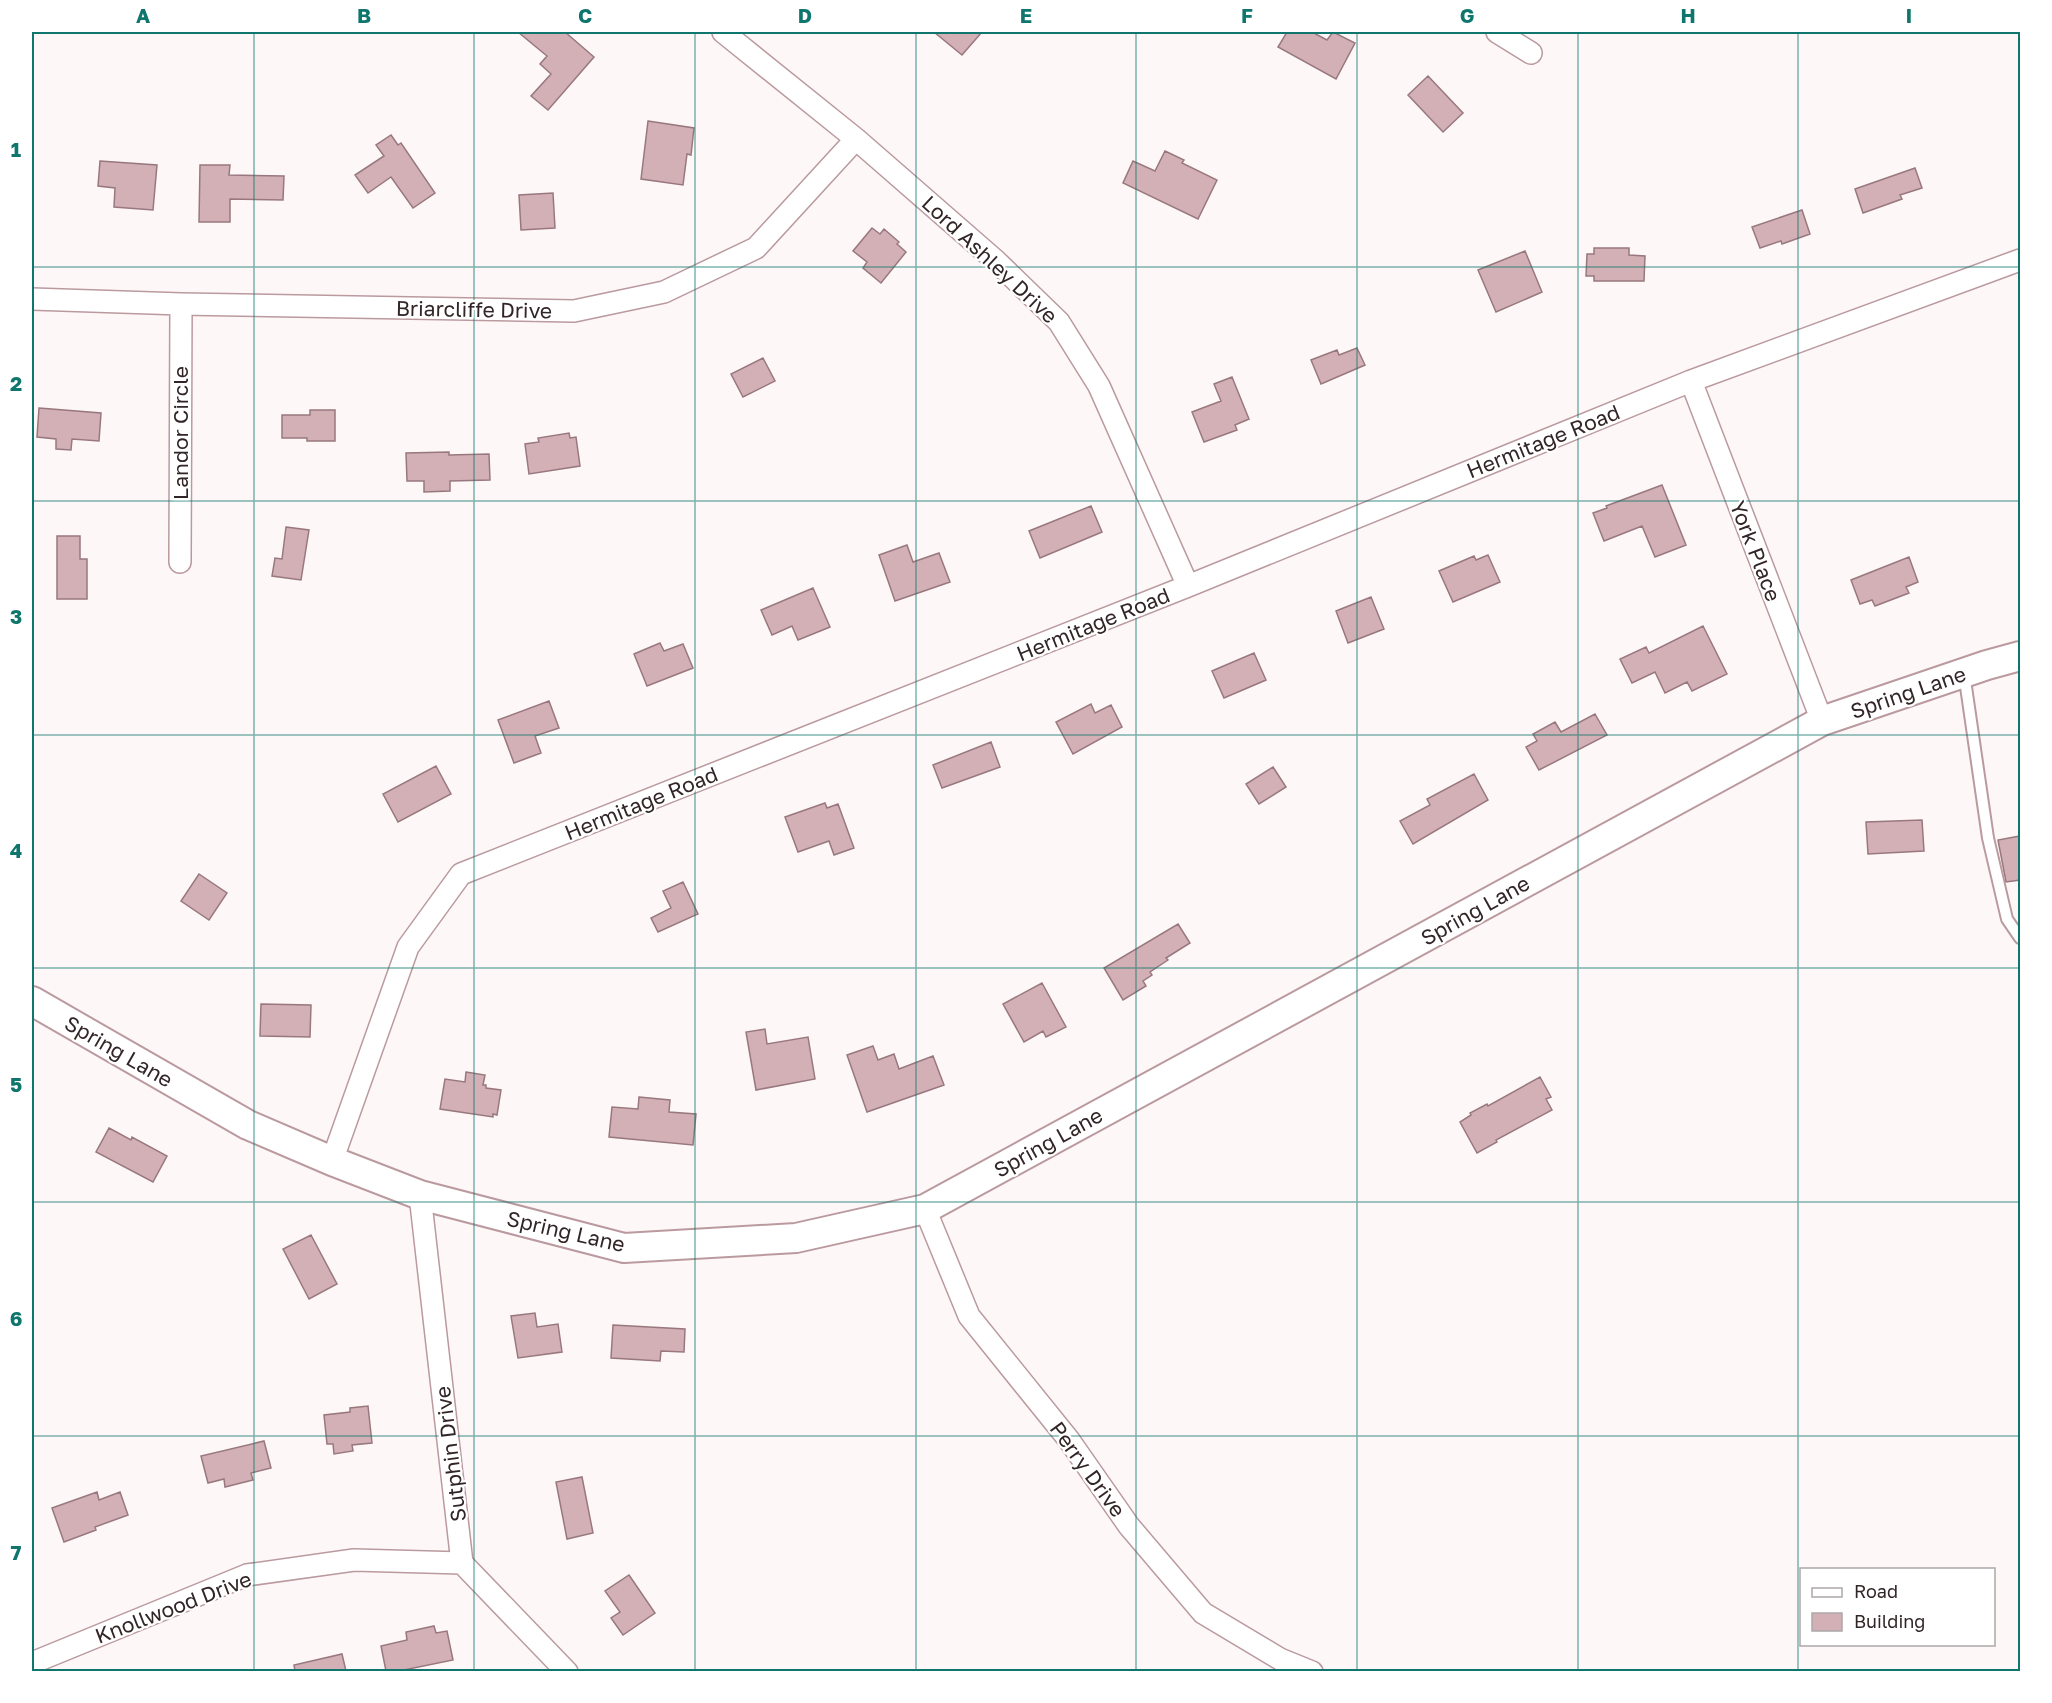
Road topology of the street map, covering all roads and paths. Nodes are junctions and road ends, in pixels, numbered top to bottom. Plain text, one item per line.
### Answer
1 (723, 32) edge
2 (1497, 32) edge
3 (1531, 53) dead end
4 (856, 139) junction
5 (2020, 260) edge
6 (32, 299) edge
7 (181, 304) junction
8 (1691, 381) junction
9 (180, 562) dead end
10 (1188, 586) junction
11 (2020, 656) edge
12 (1964, 673) junction
13 (1822, 721) junction
14 (2020, 938) edge
15 (32, 1001) edge
16 (332, 1161) junction
17 (420, 1195) junction
18 (925, 1209) junction
19 (462, 1563) junction
20 (32, 1663) edge
21 (567, 1671) edge
22 (1312, 1671) edge

1 - 4 street, Lord Ashley Drive
2 - 3 street
4 - 7 street, Briarcliffe Drive
4 - 10 street, Lord Ashley Drive
5 - 8 street, Hermitage Road
6 - 7 street, Briarcliffe Drive
7 - 9 street, Landor Circle
8 - 10 street, Hermitage Road
8 - 13 street, York Place
10 - 16 street, Hermitage Road
11 - 12 street, Spring Lane
12 - 13 street, Spring Lane
12 - 14 lane
13 - 18 street, Spring Lane
15 - 16 street, Spring Lane
16 - 17 street, Spring Lane
17 - 18 street, Spring Lane
17 - 19 street, Sutphin Drive
18 - 22 street, Perry Drive
19 - 20 street, Knollwood Drive
19 - 21 street

